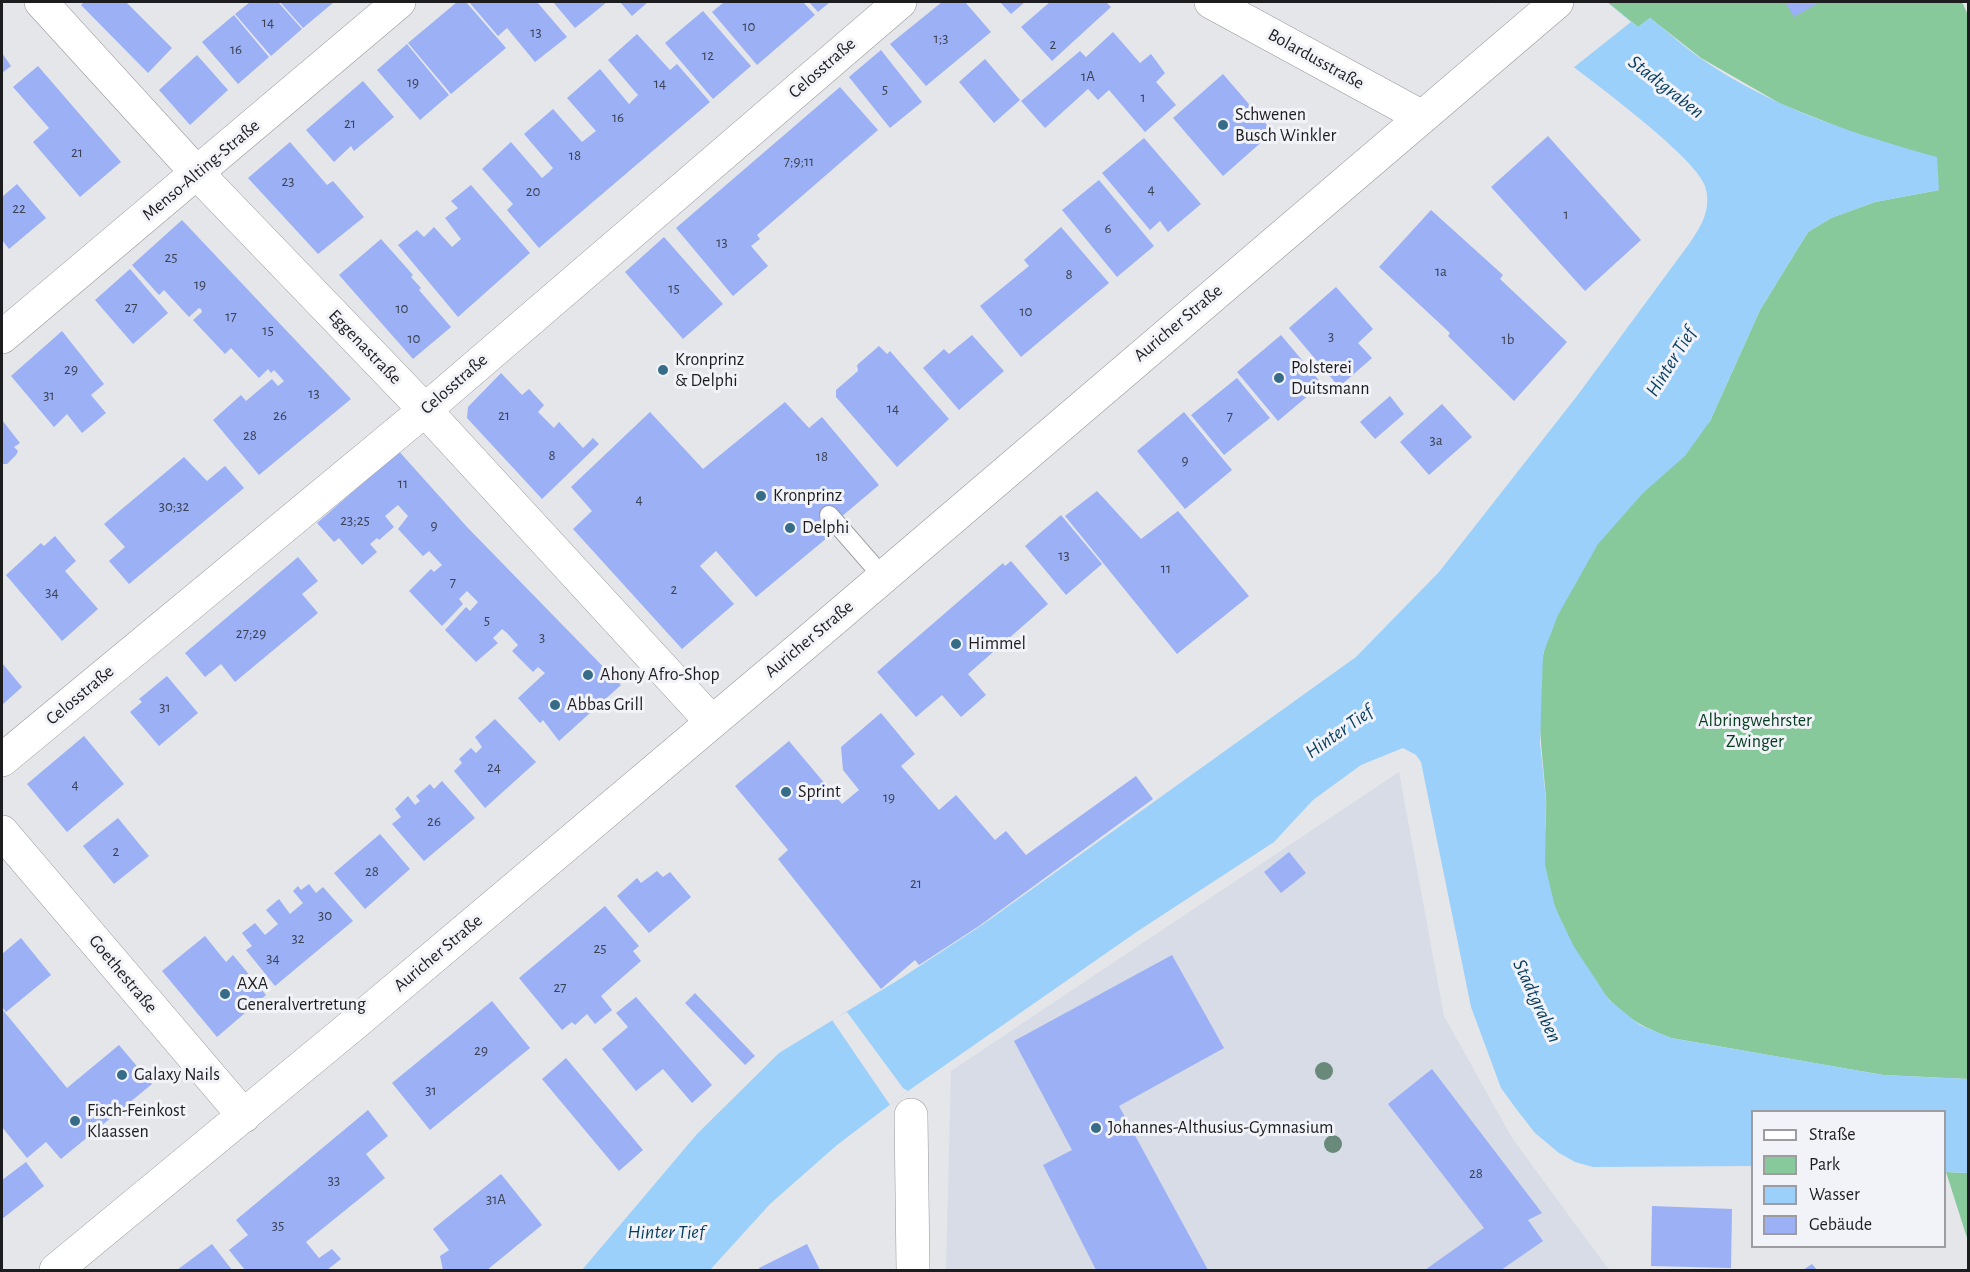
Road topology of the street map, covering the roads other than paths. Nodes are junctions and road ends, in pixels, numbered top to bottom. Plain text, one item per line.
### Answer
1 (41, 2) edge
2 (399, 2) edge
3 (900, 2) edge
4 (1211, 2) edge
5 (1557, 2) edge
6 (1422, 117) junction
7 (197, 173) junction
8 (2, 337) edge
9 (424, 410) junction
10 (829, 515) dead end
11 (883, 577) junction
12 (711, 721) junction
13 (2, 760) edge
14 (2, 832) edge
15 (911, 1115) dead end
16 (244, 1116) junction
17 (56, 1270) edge
18 (913, 1270) edge

1 - 7 street, Eggenastraße
2 - 7 street, Menso-Alting-Straße
3 - 9 street, Celosstraße
4 - 6 street, Bolardusstraße
5 - 6 street, Auricher Straße
6 - 11 street, Auricher Straße
7 - 8 street, Menso-Alting-Straße
7 - 9 street, Eggenastraße
9 - 12 street, Eggenastraße
9 - 13 street, Celosstraße
10 - 11 lane
11 - 12 street, Auricher Straße
12 - 16 street, Auricher Straße
14 - 16 street, Goethestraße
15 - 18 street
16 - 17 street, Auricher Straße

